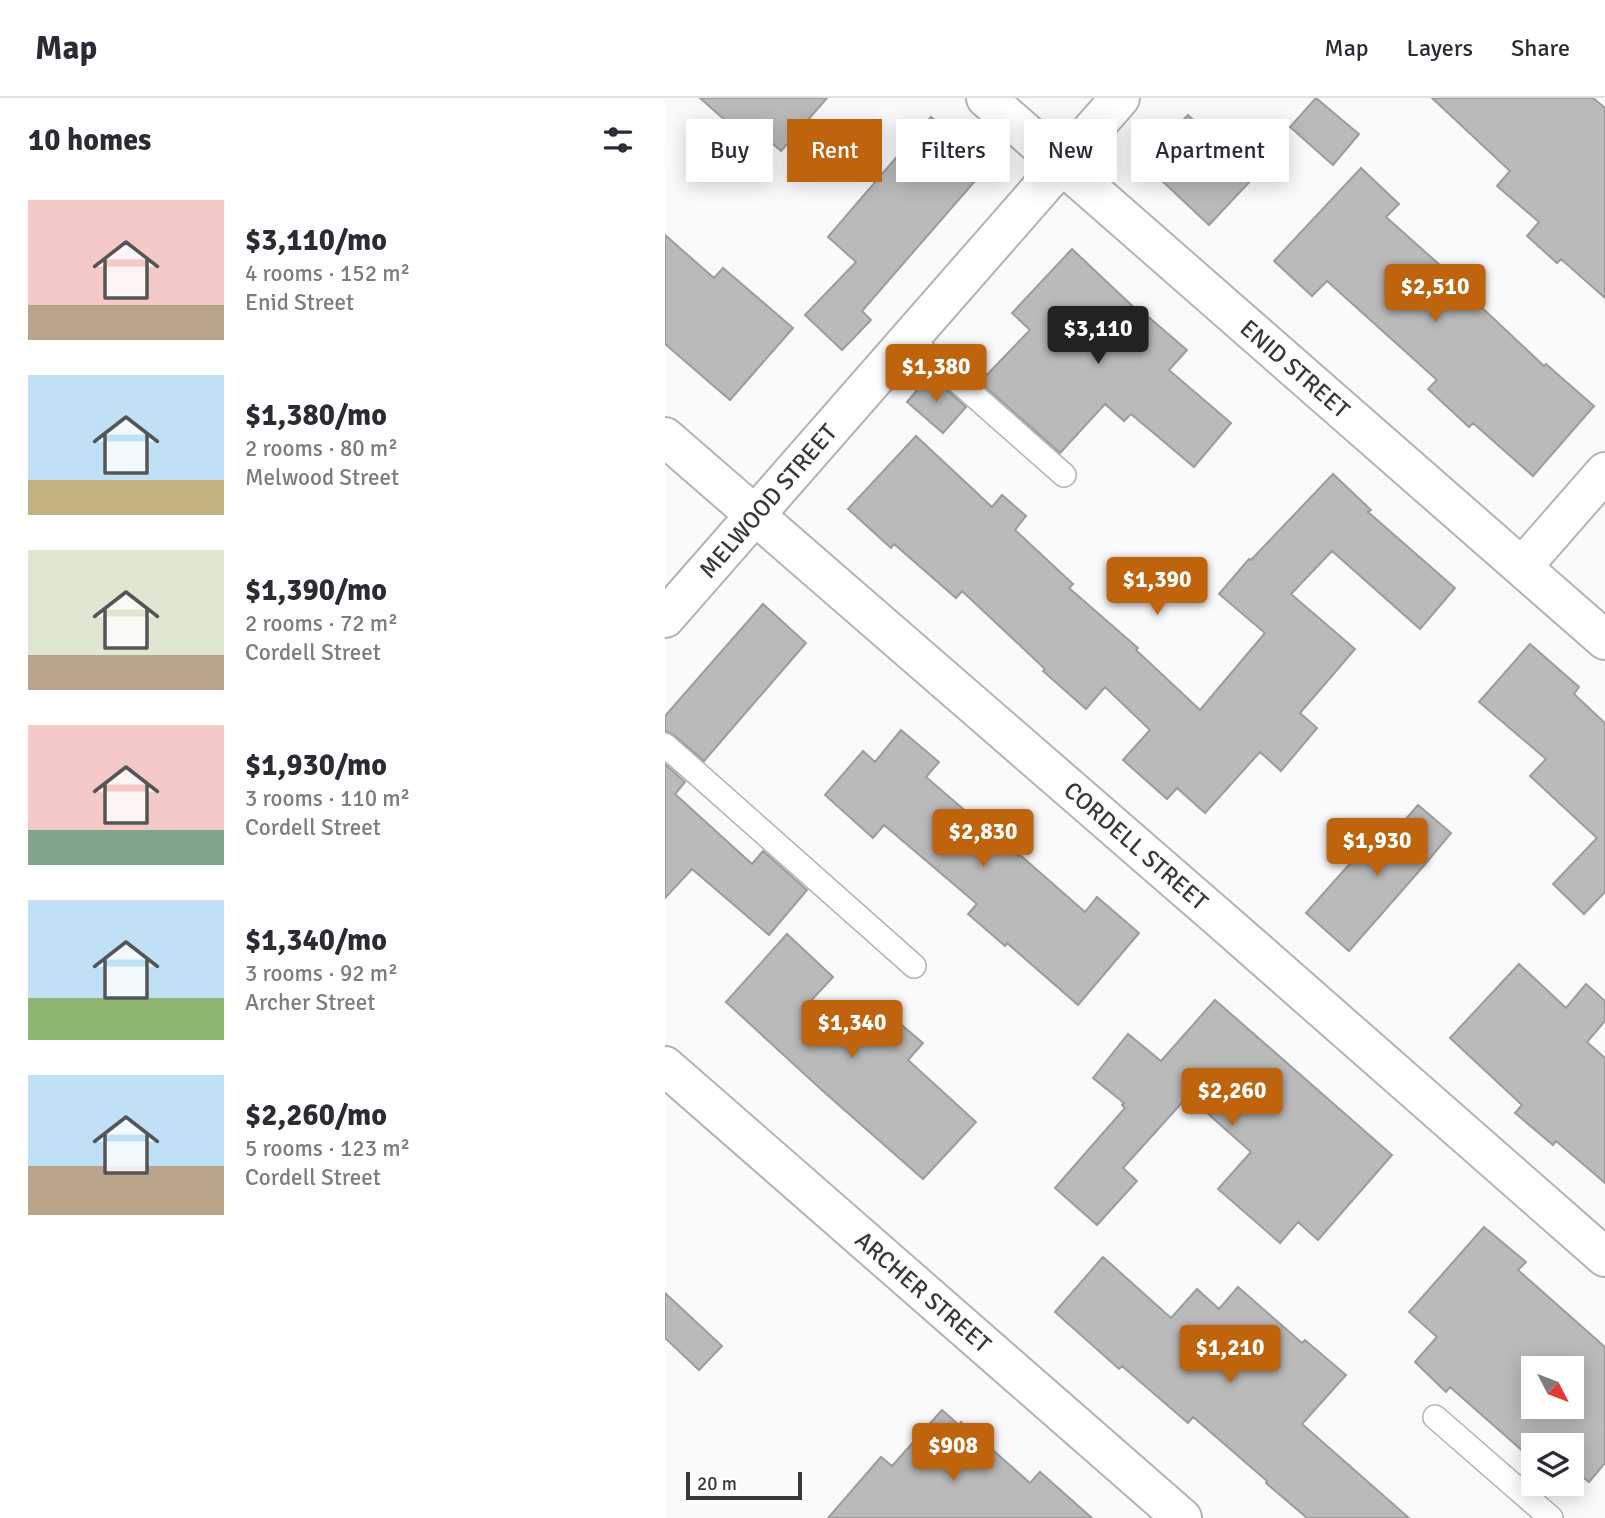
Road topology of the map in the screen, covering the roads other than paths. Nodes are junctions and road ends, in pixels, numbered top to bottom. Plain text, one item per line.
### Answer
1 (986, 98) edge
2 (1119, 98) edge
3 (1101, 119) edge
4 (1024, 132) edge
5 (1046, 182) edge
6 (1080, 182) edge
7 (909, 339) junction
8 (665, 437) edge
9 (1605, 472) edge
10 (1064, 475) dead end
11 (755, 515) junction
12 (1522, 567) junction
13 (665, 618) edge
14 (1605, 640) edge
15 (665, 745) edge
16 (914, 966) dead end
17 (665, 1066) edge
18 (1605, 1257) edge
19 (1435, 1417) dead end
20 (1182, 1518) edge
21 (1551, 1518) edge

1 - 4 street, ENID STREET
2 - 3 street, MELWOOD STREET
5 - 7 street, MELWOOD STREET
6 - 12 street, ENID STREET
7 - 10 lane
7 - 11 street, MELWOOD STREET
8 - 11 street, CORDELL STREET
9 - 12 street
11 - 13 street, MELWOOD STREET
11 - 18 street, CORDELL STREET
12 - 14 street, ENID STREET
15 - 16 lane
17 - 20 street, ARCHER STREET
19 - 21 lane

